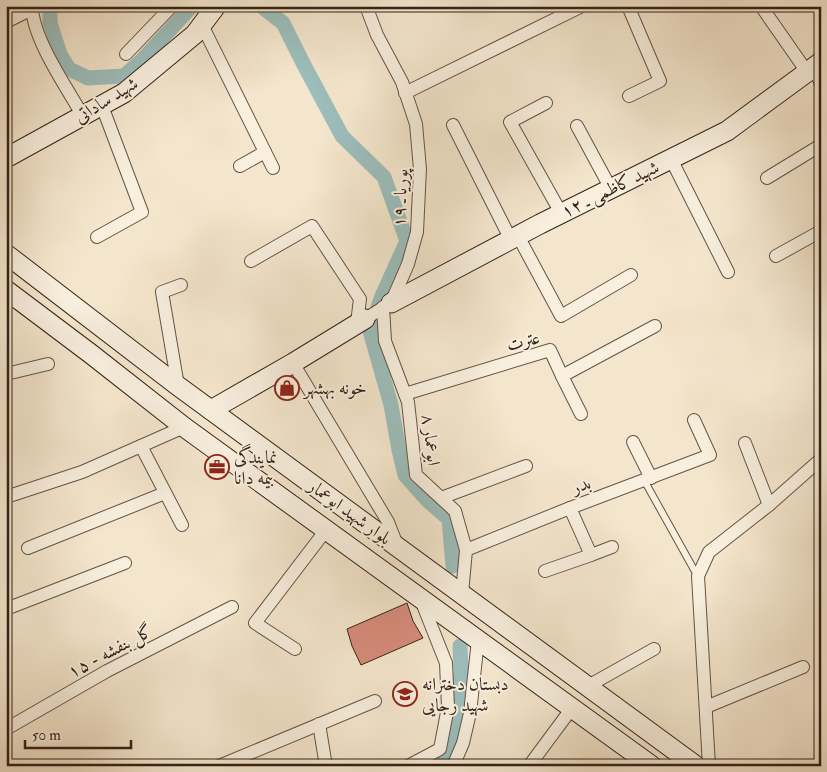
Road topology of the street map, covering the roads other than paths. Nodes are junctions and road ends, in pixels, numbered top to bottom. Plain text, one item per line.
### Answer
1 (172, 6) edge
2 (216, 6) edge
3 (366, 6) edge
4 (582, 6) edge
5 (628, 6) edge
6 (761, 6) edge
7 (32, 7) edge
8 (6, 22) edge
9 (202, 25) junction
10 (126, 54) dead end
11 (815, 71) edge
12 (405, 93) junction
13 (630, 96) dead end
14 (546, 103) dead end
15 (102, 106) junction
16 (83, 116) junction
17 (452, 125) dead end
18 (577, 126) dead end
19 (821, 145) edge
20 (265, 152) junction
21 (6, 158) edge
22 (671, 159) junction
23 (240, 166) dead end
24 (273, 168) dead end
25 (767, 178) dead end
26 (611, 188) junction
27 (562, 213) junction
28 (821, 232) edge
29 (97, 237) dead end
30 (514, 238) junction
31 (6, 254) edge
32 (776, 256) dead end
33 (251, 261) dead end
34 (728, 272) dead end
35 (631, 275) dead end
36 (181, 285) dead end
37 (6, 290) edge
38 (387, 305) junction
39 (361, 321) junction
40 (655, 326) dead end
41 (293, 363) junction
42 (48, 364) dead end
43 (6, 374) edge
44 (562, 376) junction
45 (178, 386) junction
46 (405, 394) junction
47 (211, 410) junction
48 (581, 414) dead end
49 (694, 420) dead end
50 (184, 428) junction
51 (633, 442) dead end
52 (745, 443) dead end
53 (141, 446) junction
54 (821, 459) edge
55 (526, 466) dead end
56 (648, 479) junction
57 (165, 493) junction
58 (6, 497) edge
59 (441, 498) junction
60 (769, 505) junction
61 (570, 508) junction
62 (182, 526) dead end
63 (326, 530) junction
64 (398, 547) junction
65 (612, 547) dead end
66 (28, 548) dead end
67 (466, 550) junction
68 (591, 555) junction
69 (125, 563) dead end
70 (545, 571) dead end
71 (698, 576) junction
72 (462, 594) junction
73 (421, 599) junction
74 (232, 608) dead end
75 (6, 609) edge
76 (478, 640) junction
77 (295, 649) dead end
78 (654, 649) dead end
79 (803, 667) dead end
80 (588, 686) junction
81 (375, 701) dead end
82 (706, 707) junction
83 (572, 708) junction
84 (319, 724) junction
85 (6, 729) edge
86 (219, 766) edge
87 (326, 766) edge
88 (408, 766) edge
89 (451, 766) edge
90 (538, 766) edge
91 (652, 766) edge
92 (696, 766) edge
93 (709, 766) edge

1 - 10 street
2 - 9 street, شهید ساداتی
3 - 12 street, پوریا ـ ۱۹
4 - 12 street
5 - 13 street
6 - 11 street
7 - 8 street
7 - 16 street
9 - 15 street, شهید ساداتی
9 - 20 street
11 - 22 street, شهید کاظمی ـ ۱۲
12 - 38 street, پوریا ـ ۱۹
14 - 27 street
15 - 16 street, شهید ساداتی
15 - 29 street
16 - 21 street, شهید ساداتی
17 - 30 street
18 - 26 street
19 - 25 street
20 - 23 street
20 - 24 street
22 - 26 street, شهید کاظمی ـ ۱۲
22 - 34 street
26 - 27 street, شهید کاظمی ـ ۱۲
27 - 30 street, شهید کاظمی ـ ۱۲
28 - 32 street
30 - 35 street
30 - 38 street, شهید کاظمی ـ ۱۲
31 - 45 street, بلوار شهید ابوعمار
33 - 39 street
36 - 45 street
37 - 50 street, بلوار شهید ابوعمار
38 - 39 street
38 - 46 street, ابوعمار ۸
39 - 41 street
40 - 44 street
41 - 47 street
41 - 64 street
42 - 43 street
44 - 46 street, عترت
44 - 48 street
45 - 47 street, بلوار شهید ابوعمار
46 - 59 street, ابوعمار ۸
47 - 64 street, بلوار شهید ابوعمار
49 - 56 street, بدر
50 - 53 street
50 - 63 street, بلوار شهید ابوعمار
51 - 56 street
52 - 60 street
53 - 57 street
53 - 58 street
54 - 60 street
55 - 59 street
56 - 61 street, بدر
56 - 71 lane
57 - 62 street
57 - 66 street
59 - 67 street, ابوعمار ۸
60 - 71 street
61 - 67 street, بدر
61 - 68 street
63 - 73 street, بلوار شهید ابوعمار
63 - 77 street
64 - 72 street, بلوار شهید ابوعمار
65 - 68 street
67 - 72 street, ابوعمار ۸
68 - 70 street
69 - 75 street
71 - 82 street
72 - 80 street, بلوار شهید ابوعمار
73 - 76 street, بلوار شهید ابوعمار
73 - 88 street
74 - 85 street, گل بنفشه - ۱۵
76 - 83 street, بلوار شهید ابوعمار
76 - 89 street
78 - 80 street
79 - 82 street
80 - 92 street, بلوار شهید ابوعمار
81 - 84 street
82 - 93 street
83 - 90 street
83 - 91 street, بلوار شهید ابوعمار
84 - 86 street
84 - 87 street

